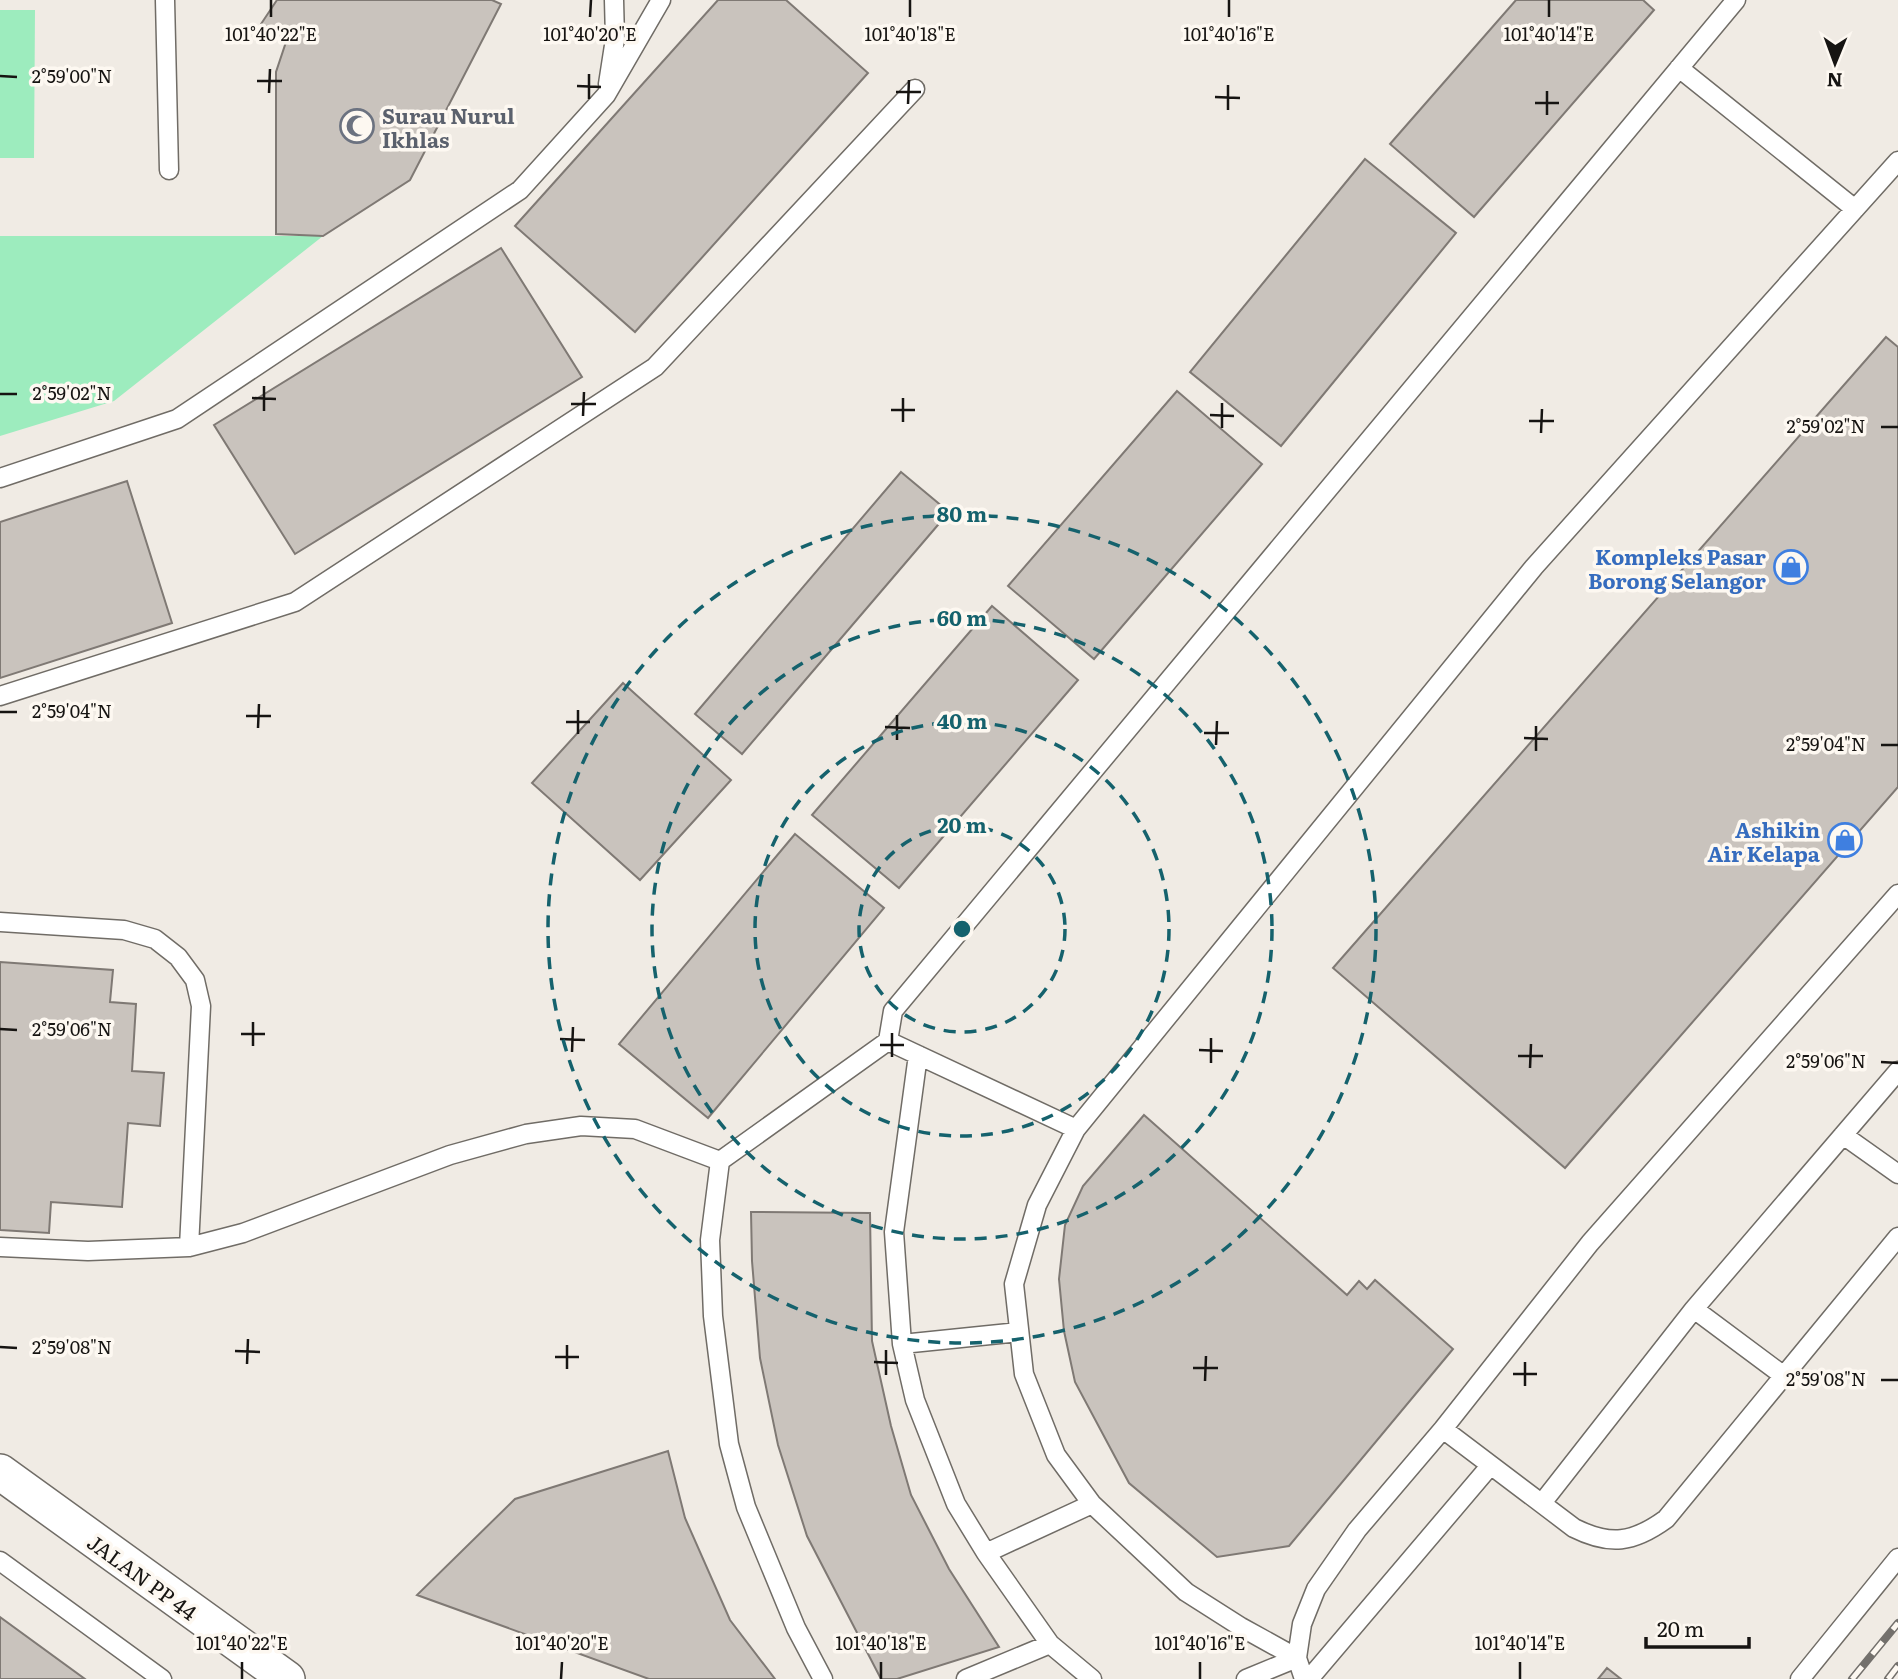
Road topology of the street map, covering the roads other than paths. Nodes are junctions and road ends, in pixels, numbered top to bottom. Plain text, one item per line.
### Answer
1 (165, 0) edge
2 (614, 0) edge
3 (661, 0) edge
4 (1736, 0) edge
5 (1679, 68) junction
6 (915, 89) dead end
7 (606, 95) junction
8 (1898, 162) edge
9 (169, 170) dead end
10 (1856, 209) junction
11 (0, 478) edge
12 (0, 696) edge
13 (1898, 894) edge
14 (0, 922) edge
15 (888, 1041) junction
16 (918, 1055) junction
17 (1898, 1072) edge
18 (1076, 1129) junction
19 (1843, 1135) junction
20 (720, 1161) junction
21 (1898, 1174) edge
22 (1898, 1237) edge
23 (0, 1247) edge
24 (189, 1247) junction
25 (1694, 1309) junction
26 (1019, 1332) junction
27 (902, 1344) junction
28 (1784, 1376) junction
29 (1443, 1429) junction
30 (1490, 1466) junction
31 (0, 1472) edge
32 (1542, 1503) junction
33 (1092, 1504) junction
34 (986, 1553) junction
35 (1898, 1558) edge
36 (0, 1561) edge
37 (1050, 1644) junction
38 (1297, 1658) junction
39 (162, 1679) edge
40 (286, 1679) edge
41 (823, 1679) edge
42 (966, 1679) edge
43 (1092, 1679) edge
44 (1246, 1679) edge
45 (1307, 1679) edge
46 (1800, 1679) edge

1 - 9 lane
2 - 7 lane
3 - 7 lane
4 - 5 lane
5 - 10 lane
5 - 15 lane
6 - 12 lane
7 - 11 lane
8 - 10 lane
10 - 18 lane
13 - 29 lane
14 - 24 lane
15 - 16 lane
15 - 20 lane
16 - 18 lane
16 - 27 lane
17 - 19 lane
18 - 26 lane
19 - 21 lane
19 - 25 lane
20 - 24 lane
20 - 41 lane
22 - 28 lane
23 - 24 lane
25 - 28 lane
25 - 32 lane
26 - 27 lane
26 - 33 lane
27 - 34 lane
28 - 32 lane
29 - 30 lane
29 - 38 lane
30 - 32 lane
30 - 45 lane
31 - 40 street, JALAN PP 44
33 - 34 lane
33 - 38 lane
34 - 37 lane
35 - 46 lane
36 - 39 lane
37 - 42 lane
37 - 43 lane
38 - 44 lane
38 - 45 lane

